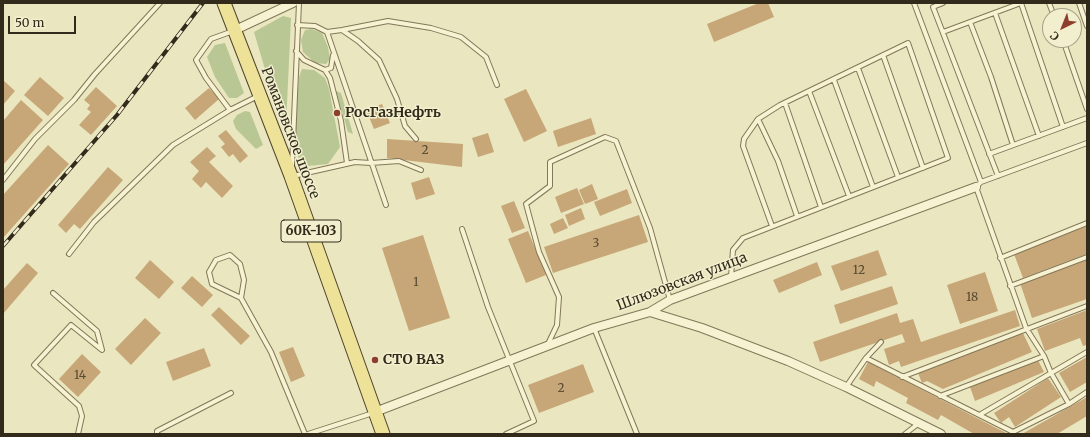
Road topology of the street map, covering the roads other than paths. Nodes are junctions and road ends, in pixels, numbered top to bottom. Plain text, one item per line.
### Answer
1 (160, 3) edge
2 (224, 3) edge
3 (292, 3) edge
4 (299, 3) edge
5 (914, 3) edge
6 (943, 3) edge
7 (1021, 3) edge
8 (1079, 3) edge
9 (995, 13) junction
10 (970, 22) junction
11 (298, 25) junction
12 (1087, 26) edge
13 (342, 30) junction
14 (233, 31) junction
15 (327, 32) junction
16 (943, 32) junction
17 (1066, 48) edge
18 (296, 50) junction
19 (333, 53) junction
20 (883, 55) junction
21 (858, 68) junction
22 (325, 70) junction
23 (834, 80) junction
24 (497, 85) dead end
25 (809, 92) junction
26 (258, 96) junction
27 (785, 103) junction
28 (1087, 109) edge
29 (230, 110) junction
30 (1087, 118) edge
31 (758, 119) junction
32 (1063, 127) junction
33 (1039, 136) junction
34 (416, 139) dead end
35 (1087, 143) edge
36 (1013, 145) junction
37 (989, 154) junction
38 (348, 163) junction
39 (371, 163) junction
40 (923, 168) junction
41 (421, 170) dead end
42 (291, 176) junction
43 (998, 176) junction
44 (898, 177) junction
45 (3, 180) edge
46 (978, 185) junction
47 (873, 187) junction
48 (849, 196) junction
49 (386, 205) dead end
50 (820, 207) junction
51 (797, 216) junction
52 (1087, 223) edge
53 (772, 226) junction
54 (462, 229) dead end
55 (69, 254) dead end
56 (1087, 257) edge
57 (1000, 258) junction
58 (731, 276) junction
59 (1010, 286) junction
60 (53, 293) dead end
61 (241, 298) junction
62 (670, 300) junction
63 (1087, 306) edge
64 (650, 312) junction
65 (594, 328) junction
66 (1026, 328) junction
67 (881, 342) dead end
68 (546, 346) junction
69 (1087, 352) edge
70 (1044, 356) junction
71 (866, 358) junction
72 (510, 360) junction
73 (1051, 373) junction
74 (902, 377) junction
75 (846, 387) junction
76 (1087, 392) edge
77 (231, 393) dead end
78 (940, 396) junction
79 (1069, 404) junction
80 (375, 412) junction
81 (981, 414) junction
82 (919, 423) junction
83 (78, 434) edge
84 (157, 434) edge
85 (306, 434) edge
86 (383, 434) edge
87 (506, 434) edge
88 (637, 434) edge
89 (905, 434) edge
90 (941, 434) edge

1 - 45 lane
2 - 14 main road, Романовское шоссе / 60К-103
3 - 14 street
4 - 11 lane
5 - 46 lane
6 - 16 lane
7 - 9 lane
7 - 32 lane
8 - 12 lane
9 - 10 lane
9 - 33 lane
10 - 16 lane
10 - 36 lane
11 - 15 lane
11 - 18 lane
13 - 15 lane
13 - 24 lane
13 - 34 lane
14 - 26 main road, Романовское шоссе / 60К-103
14 - 29 lane
15 - 19 lane
16 - 37 lane
17 - 28 lane
18 - 22 lane
18 - 42 lane
19 - 22 lane
19 - 39 lane
20 - 21 lane
20 - 40 lane
20 - 40 lane
21 - 23 lane
21 - 44 lane
22 - 38 lane
23 - 25 lane
23 - 47 lane
25 - 27 lane
25 - 48 lane
26 - 29 lane
26 - 42 main road, Романовское шоссе / 60К-103
27 - 31 lane
27 - 50 lane
29 - 55 lane
30 - 32 lane
31 - 51 lane
31 - 53 lane
32 - 33 lane
33 - 36 lane
35 - 43 lane
36 - 37 lane
37 - 43 lane
38 - 39 lane
38 - 42 lane
39 - 41 lane
39 - 49 lane
40 - 44 lane
42 - 80 main road, Романовское шоссе / 60К-103
43 - 46 lane
44 - 47 lane
46 - 57 lane
46 - 58 street, Шлюзовская улица
47 - 48 lane
48 - 50 lane
50 - 51 lane
51 - 53 lane
52 - 57 lane
53 - 58 lane
54 - 72 lane
56 - 59 lane
57 - 59 lane
58 - 62 street, Шлюзовская улица
59 - 66 lane
60 - 83 lane
61 - 61 lane
61 - 85 lane
62 - 64 street, Шлюзовская улица
62 - 68 lane
63 - 66 lane
64 - 65 street, Шлюзовская улица
64 - 75 street
65 - 68 street, Шлюзовская улица
65 - 88 lane
66 - 70 lane
66 - 74 lane
67 - 71 lane
68 - 72 street, Шлюзовская улица
69 - 73 lane
70 - 73 lane
70 - 78 lane
71 - 74 lane
71 - 75 lane
72 - 80 street, Шлюзовская улица
72 - 87 lane
73 - 79 lane
73 - 81 lane
74 - 78 lane
75 - 82 street
76 - 79 lane
77 - 84 lane
78 - 81 lane
79 - 81 lane
80 - 85 lane
80 - 86 main road, Романовское шоссе / 60К-103
82 - 89 lane
82 - 90 street

